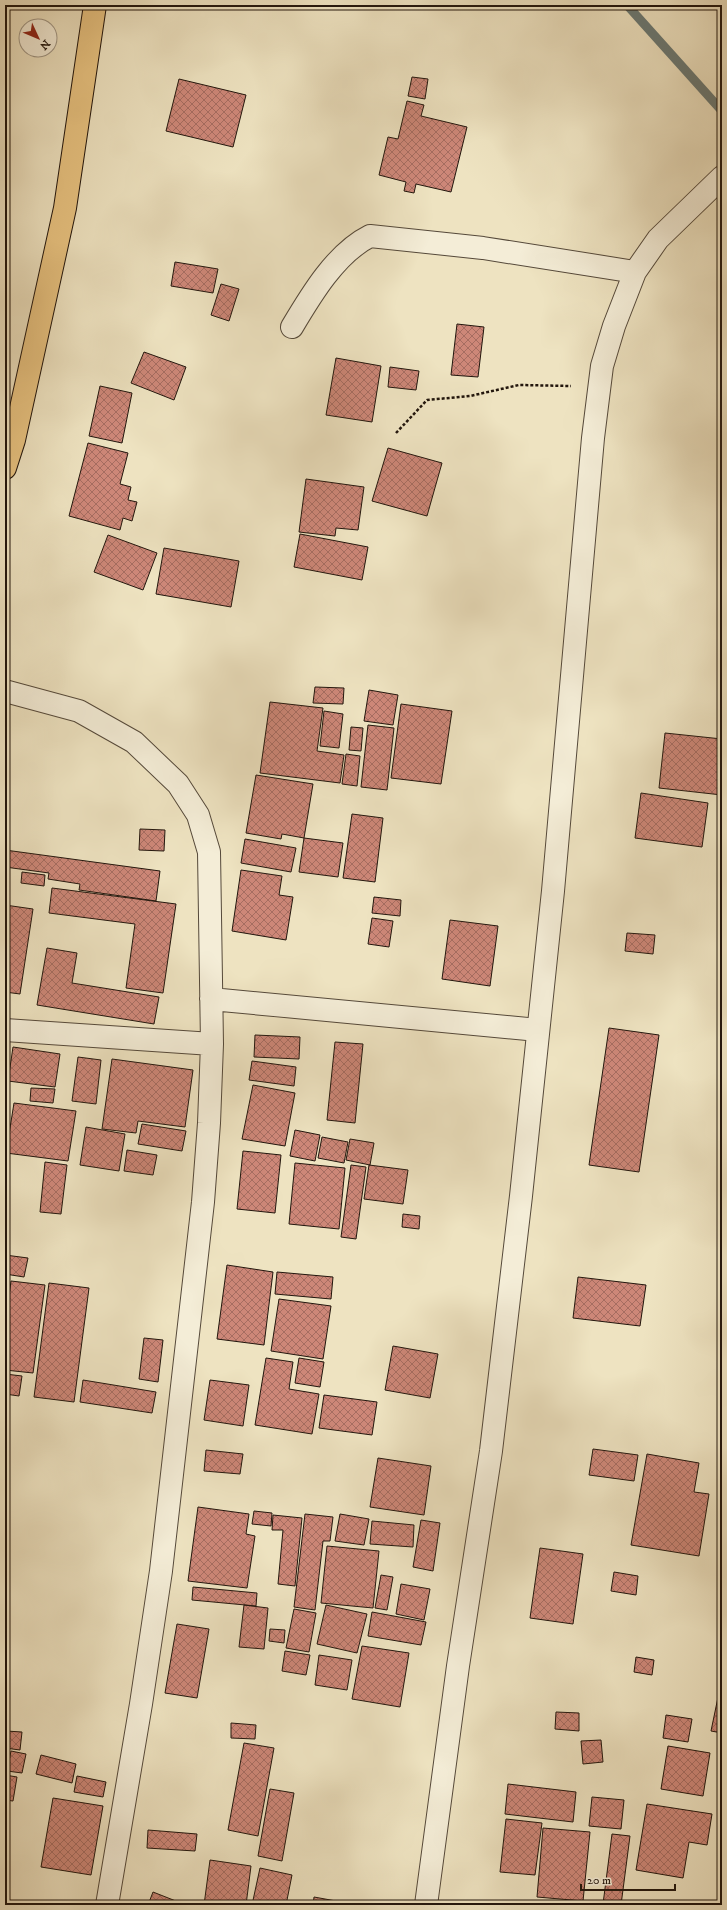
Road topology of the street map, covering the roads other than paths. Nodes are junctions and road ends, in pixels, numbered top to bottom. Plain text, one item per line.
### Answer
1 (95, 5) edge
2 (722, 178) edge
3 (635, 272) junction
4 (292, 327) dead end
5 (5, 468) edge
6 (5, 691) edge
7 (211, 999) junction
8 (5, 1030) edge
9 (538, 1030) junction
10 (212, 1044) junction
11 (107, 1905) edge
12 (426, 1905) edge

1 - 5 main road
2 - 3 street
3 - 4 street
3 - 9 street
6 - 7 street
7 - 9 street
7 - 10 street
8 - 10 street
9 - 12 street
10 - 11 street

